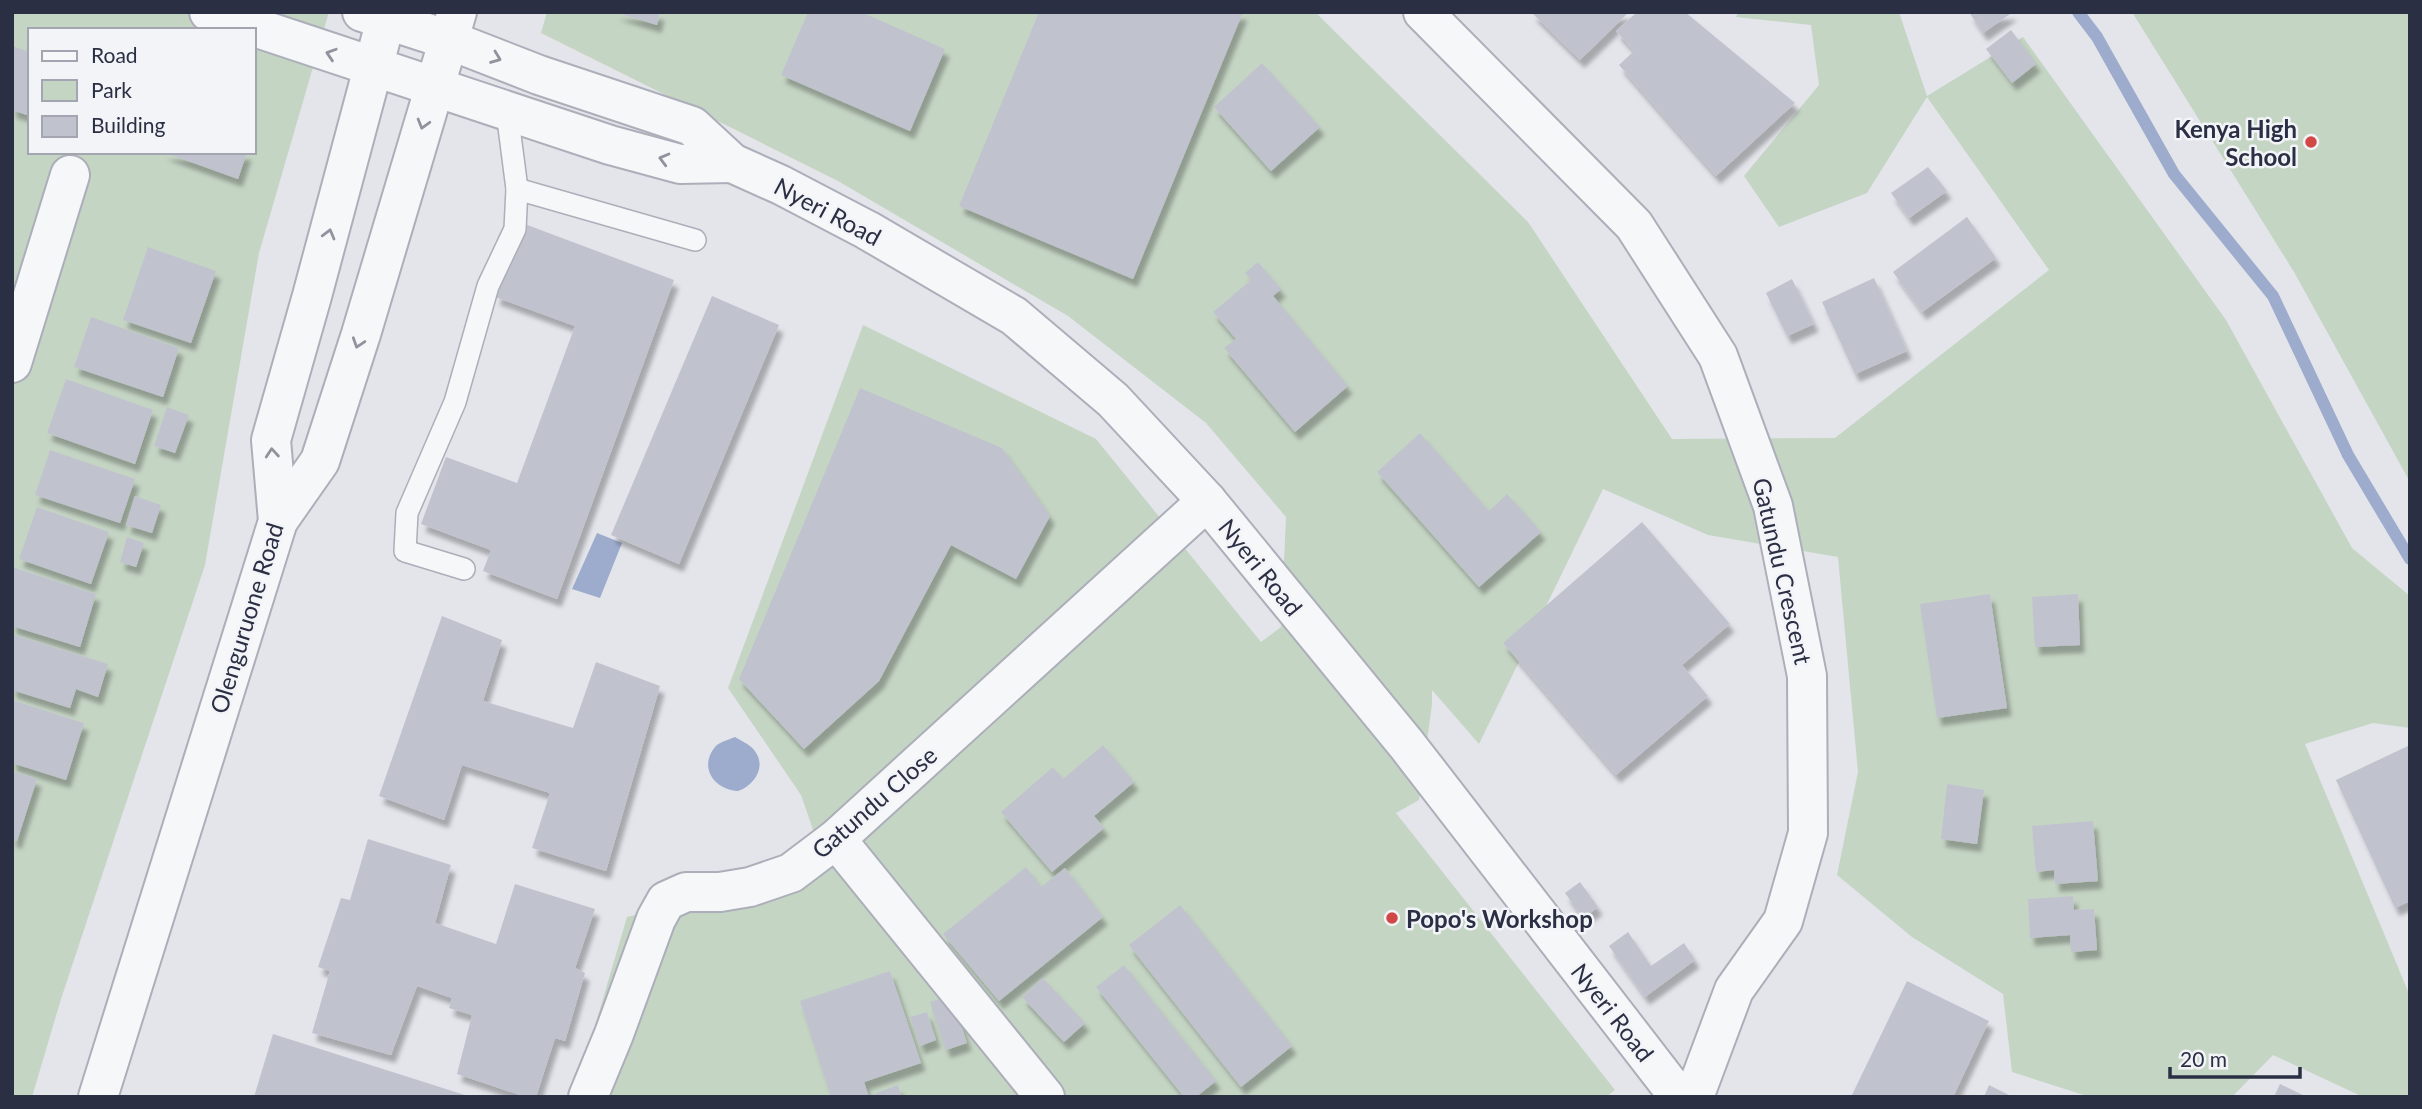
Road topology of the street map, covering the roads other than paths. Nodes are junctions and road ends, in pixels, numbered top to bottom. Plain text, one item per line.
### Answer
1 (209, 12) edge
2 (1423, 12) edge
3 (379, 15) edge
4 (453, 26) edge
5 (374, 68) junction
6 (434, 87) junction
7 (507, 112) junction
8 (732, 163) junction
9 (71, 175) dead end
10 (517, 189) junction
11 (695, 240) dead end
12 (12, 363) edge
13 (1207, 501) junction
14 (278, 521) junction
15 (464, 569) dead end
16 (836, 839) junction
17 (98, 1097) edge
18 (589, 1097) edge
19 (1045, 1097) edge
20 (1679, 1097) edge
21 (1694, 1097) edge

5 -> 1 street, Nyeri Road
2 - 21 street, Gatundu Crescent
3 - 4 street, Nyeri Road
3 - 5 street, Olenguruone Road
4 - 6 street
4 -> 8 street, Nyeri Road
5 - 6 street, Nyeri Road
14 -> 5 street, Olenguruone Road
6 - 7 street, Nyeri Road
6 -> 14 street
8 -> 7 street, Nyeri Road
7 - 10 lane
8 - 13 street, Nyeri Road
9 - 12 street
10 - 11 lane
10 - 15 lane
13 - 16 street, Gatundu Close
13 - 20 street, Nyeri Road
14 - 17 street, Olenguruone Road
16 - 18 street, Gatundu Close
16 - 19 street

